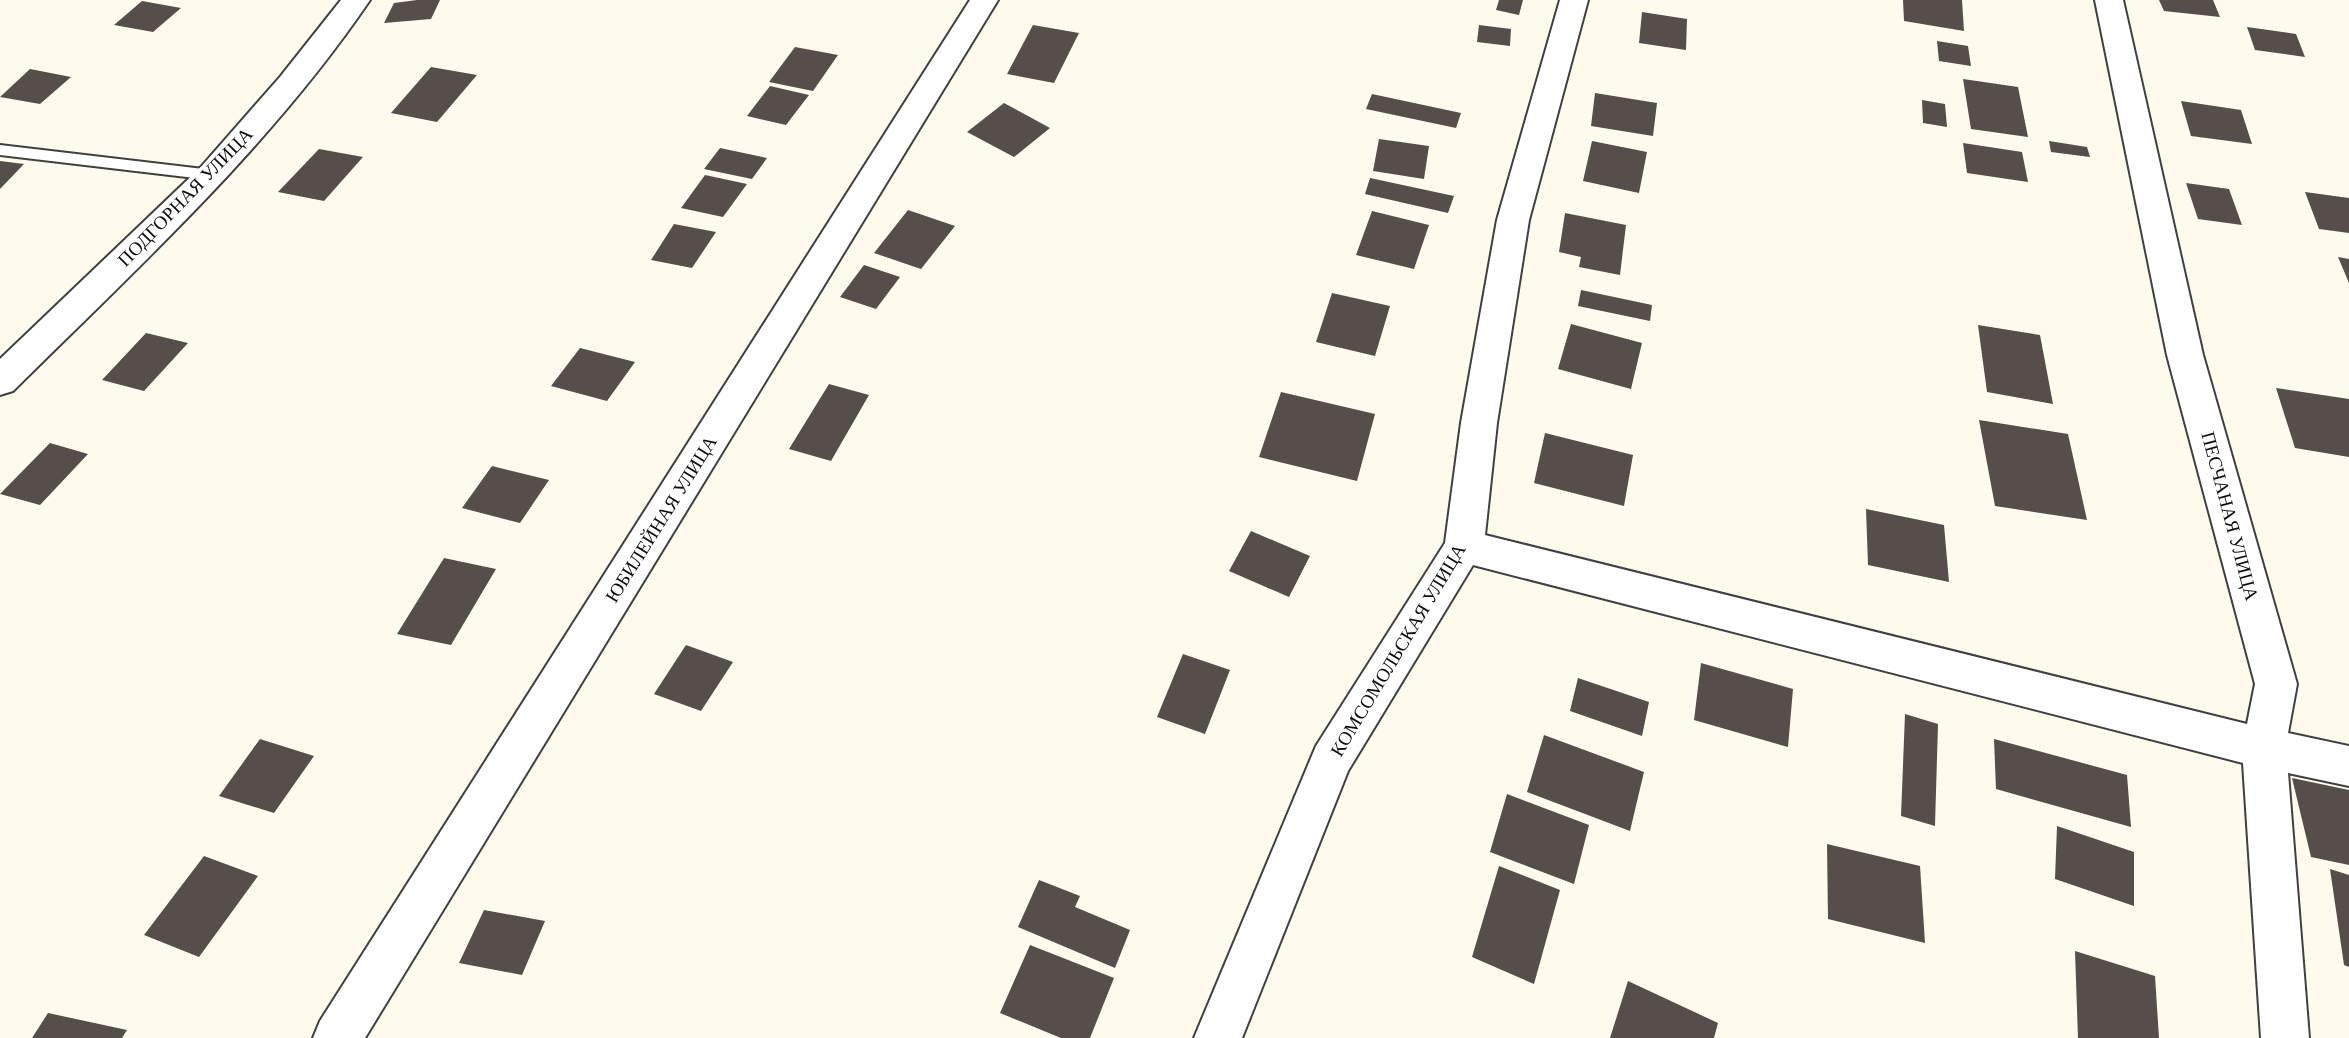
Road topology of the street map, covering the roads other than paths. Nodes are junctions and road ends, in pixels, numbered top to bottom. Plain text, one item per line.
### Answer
1 (356, 0) edge
2 (984, 0) edge
3 (1574, 0) edge
4 (2109, 0) edge
5 (0, 150) edge
6 (212, 175) junction
7 (0, 380) edge
8 (1464, 546) junction
9 (2264, 748) junction
10 (2349, 766) edge
11 (337, 1038) edge
12 (1218, 1038) edge
13 (2286, 1038) edge

1 - 6 street, ПОДГОРНАЯ УЛИЦА
2 - 11 street, ЮБИЛЕЙНАЯ УЛИЦА
3 - 8 street, КОМСОМОЛЬСКАЯ УЛИЦА
4 - 9 street, ПЕСЧАНАЯ УЛИЦА
5 - 6 lane
6 - 7 street, ПОДГОРНАЯ УЛИЦА
8 - 9 street
8 - 12 street, КОМСОМОЛЬСКАЯ УЛИЦА
9 - 10 street
9 - 13 street, ПЕСЧАНАЯ УЛИЦА

